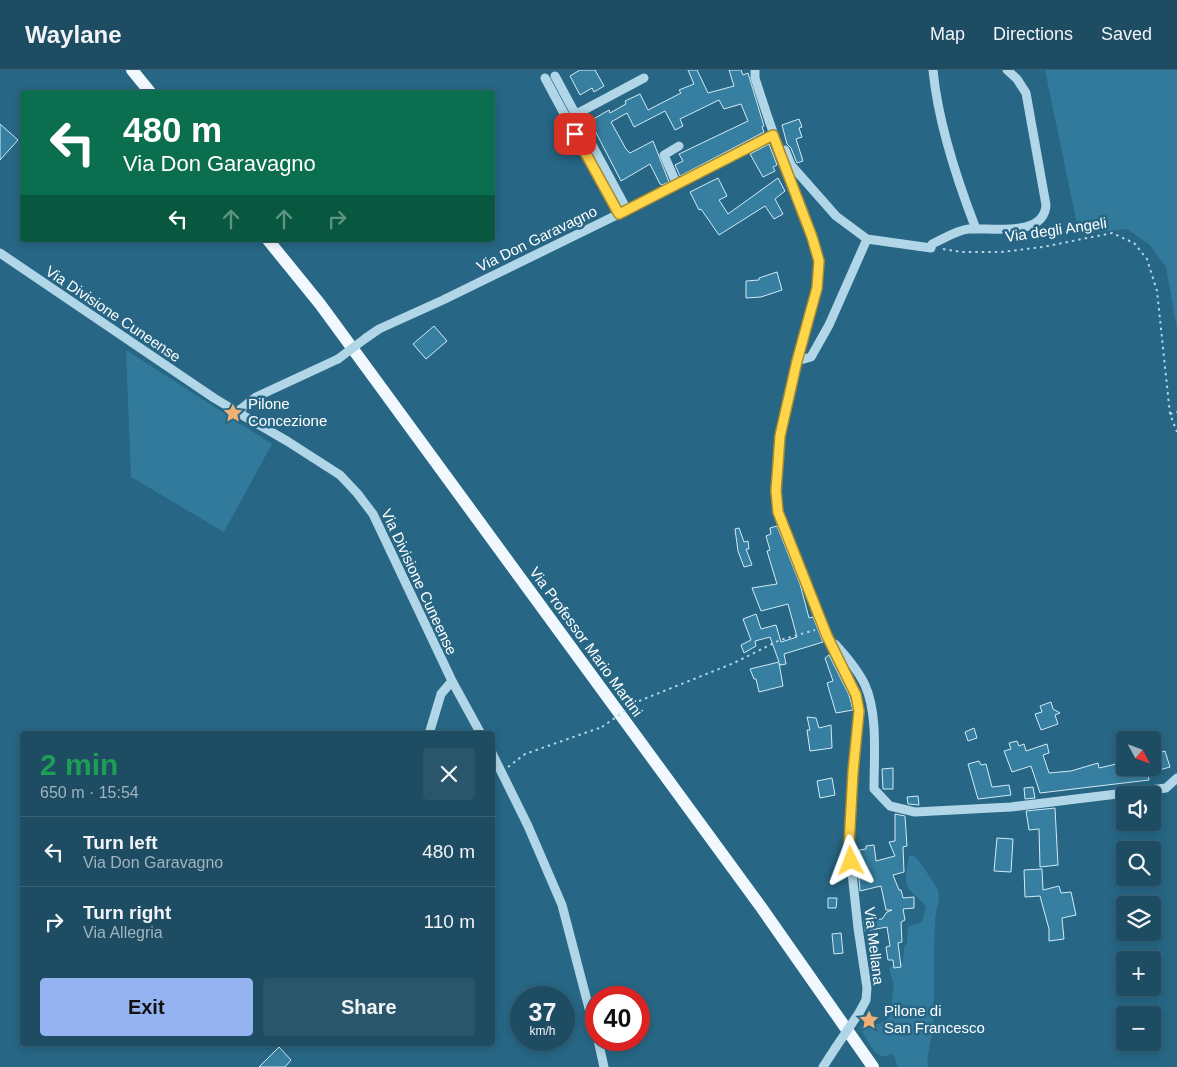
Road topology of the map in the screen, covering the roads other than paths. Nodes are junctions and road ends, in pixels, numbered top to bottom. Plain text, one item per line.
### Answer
1 (132, 70) edge
2 (755, 70) edge
3 (933, 70) edge
4 (1008, 70) edge
5 (555, 76) dead end
6 (545, 78) dead end
7 (644, 78) dead end
8 (148, 90) edge
9 (571, 116) junction
10 (773, 135) junction
11 (679, 146) dead end
12 (677, 185) junction
13 (623, 212) junction
14 (976, 229) junction
15 (867, 239) junction
16 (270, 242) edge
17 (0, 253) edge
18 (797, 361) junction
19 (237, 412) junction
20 (826, 632) junction
21 (452, 681) junction
22 (430, 731) edge
23 (479, 731) edge
24 (495, 758) edge
25 (1177, 778) edge
26 (585, 993) edge
27 (600, 1051) edge
28 (604, 1067) edge
29 (823, 1067) edge
30 (873, 1067) edge

1 - 8 main road
2 - 10 street, Via Mellana
3 - 14 street
4 - 14 street
5 - 9 street
6 - 9 street
7 - 9 street
9 - 13 street
10 - 12 street, Via Don Garavagno
10 - 15 street
10 - 18 street, Via Mellana
11 - 12 street
12 - 13 street, Via Don Garavagno
13 - 19 street, Via Don Garavagno, bridge
14 - 15 street
15 - 18 street
16 - 30 main road, Via Professor Mario Martini
17 - 19 street, Via Divisione Cuneense
18 - 20 street, Via Mellana
19 - 21 street, Via Divisione Cuneense
20 - 25 street
20 - 29 street, Via Mellana, bridge
21 - 22 street
21 - 23 street, Via Divisione Cuneense
24 - 26 street
27 - 28 street

